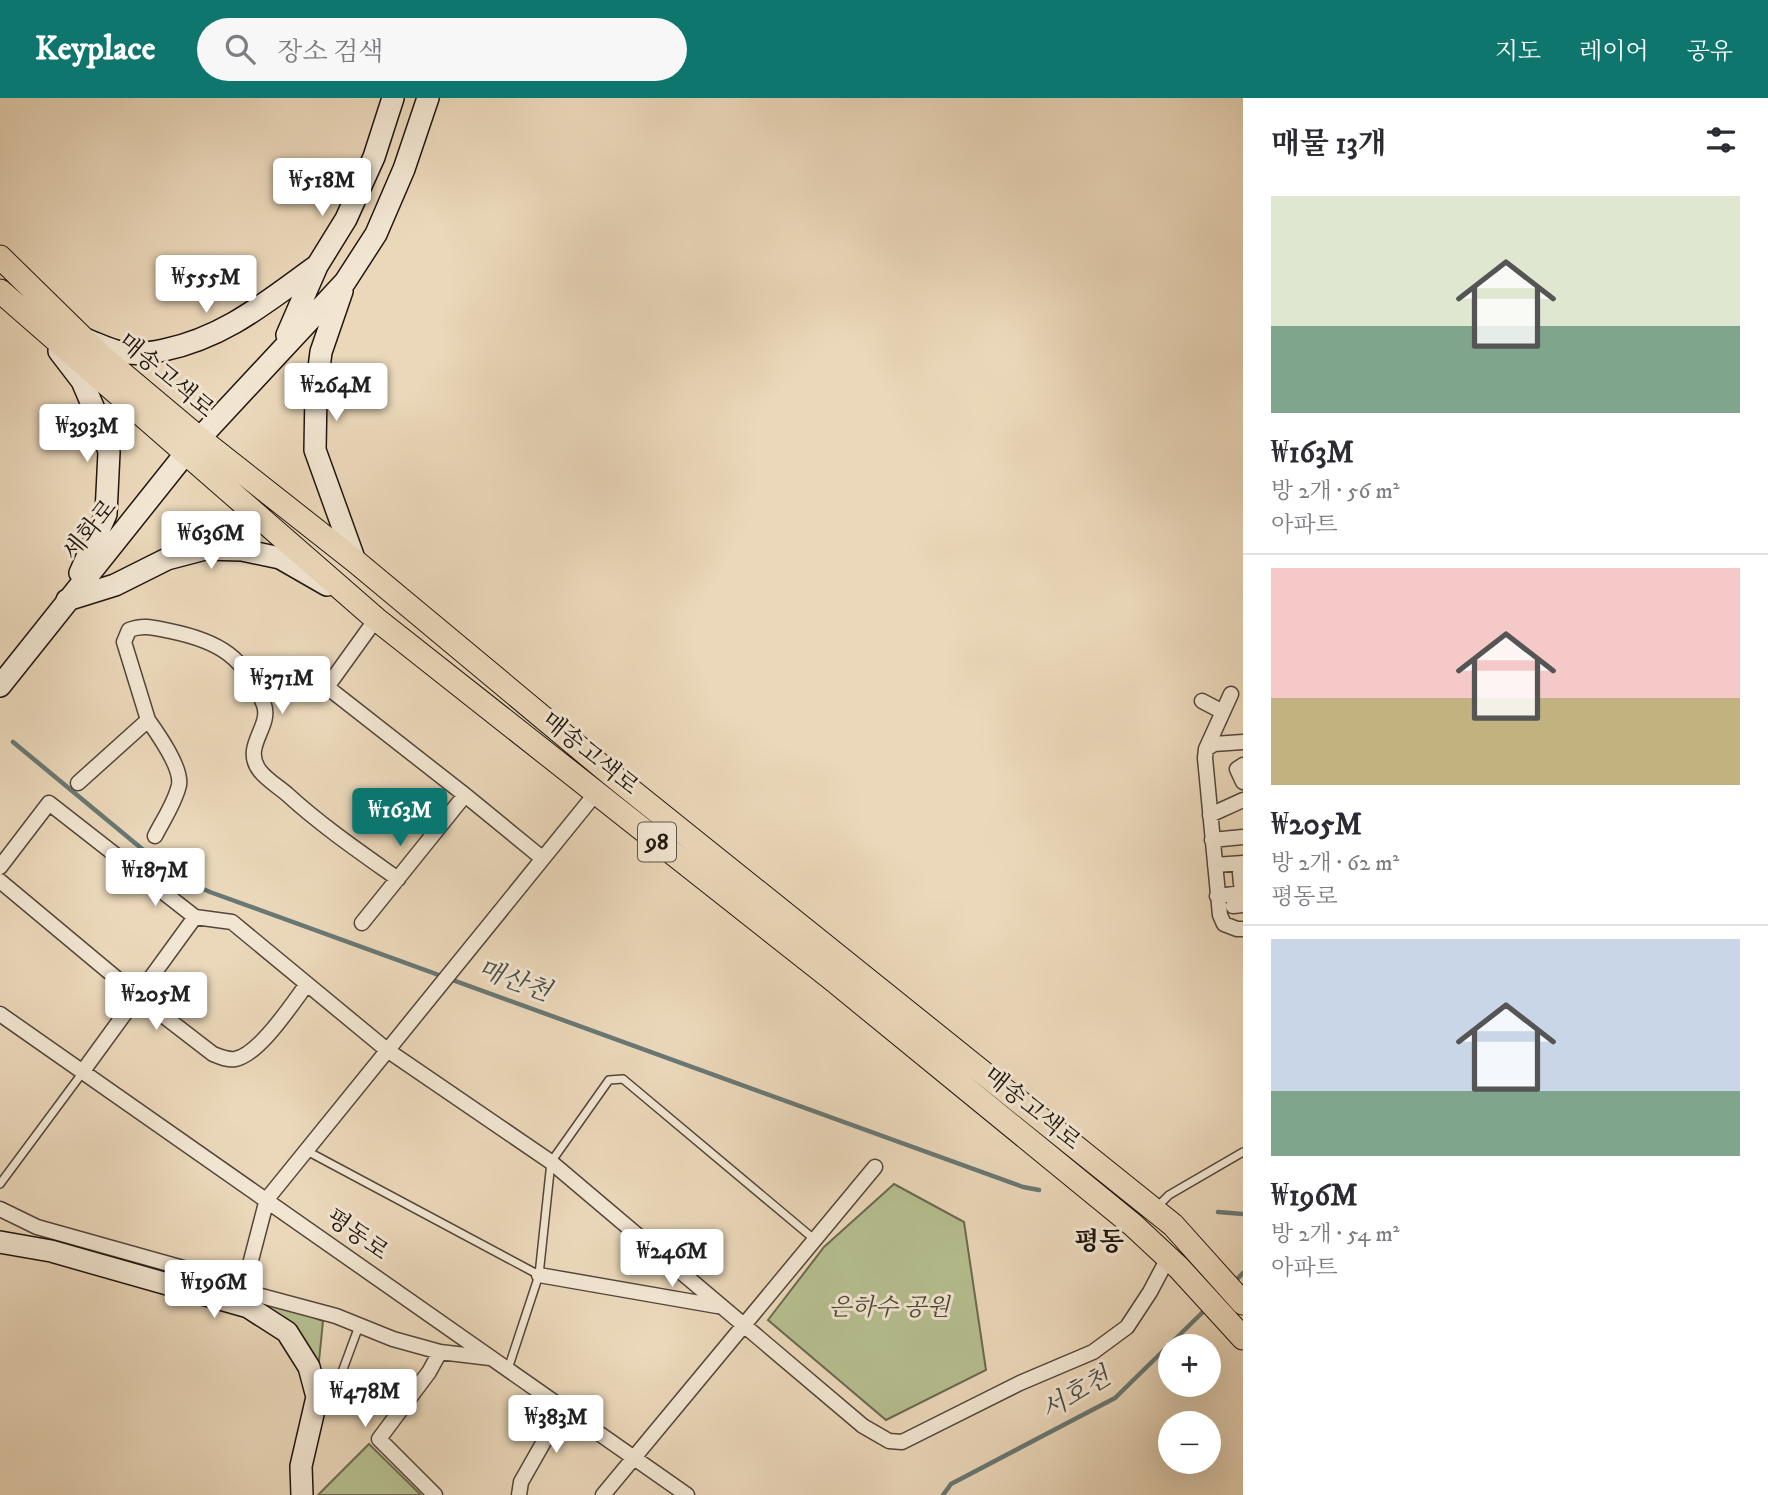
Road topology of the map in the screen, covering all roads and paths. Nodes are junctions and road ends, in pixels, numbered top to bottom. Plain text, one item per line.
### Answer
1 (393, 98) edge
2 (428, 98) edge
3 (0, 257) edge
4 (317, 266) junction
5 (345, 282) junction
6 (0, 291) edge
7 (44, 331) junction
8 (85, 339) junction
9 (281, 348) junction
10 (192, 446) junction
11 (355, 561) junction
12 (67, 600) junction
13 (357, 601) junction
14 (376, 619) junction
15 (0, 686) edge
16 (1231, 694) dead end
17 (1202, 701) dead end
18 (1223, 712) junction
19 (148, 720) junction
20 (1243, 742) edge
21 (1206, 749) junction
22 (1243, 765) edge
23 (612, 775) junction
24 (1243, 782) edge
25 (78, 783) dead end
26 (596, 793) junction
27 (465, 794) junction
28 (1243, 800) edge
29 (1210, 815) junction
30 (155, 836) dead end
31 (1243, 837) edge
32 (1212, 840) junction
33 (542, 858) junction
34 (1214, 865) junction
35 (0, 867) edge
36 (1240, 876) edge
37 (398, 879) junction
38 (0, 881) edge
39 (1217, 896) junction
40 (195, 917) junction
41 (362, 923) dead end
42 (1243, 929) edge
43 (307, 984) junction
44 (139, 996) junction
45 (0, 1014) edge
46 (387, 1050) junction
47 (83, 1071) junction
48 (306, 1151) junction
49 (1243, 1152) edge
50 (551, 1163) junction
51 (874, 1167) dead end
52 (0, 1184) edge
53 (267, 1199) junction
54 (0, 1209) edge
55 (1154, 1210) junction
56 (1133, 1225) junction
57 (814, 1239) junction
58 (0, 1242) edge
59 (1173, 1263) junction
60 (539, 1275) junction
61 (242, 1293) junction
62 (1243, 1303) edge
63 (719, 1306) junction
64 (359, 1325) junction
65 (742, 1325) junction
66 (1243, 1338) edge
67 (440, 1352) junction
68 (492, 1358) junction
69 (508, 1369) junction
70 (339, 1380) dead end
71 (563, 1408) junction
72 (633, 1458) junction
73 (302, 1495) edge
74 (435, 1495) edge
75 (519, 1495) edge
76 (603, 1495) edge
77 (687, 1495) edge

1 - 4 main road, 세화로
2 - 5 main road, 세화로
3 - 8 main road, 매송고색로
4 - 8 main road
4 - 9 main road, 세화로
5 - 9 main road, 세화로
5 - 11 main road
6 - 7 main road, 매송고색로 / 98
7 - 10 main road, 매송고색로 / 98
7 - 12 main road
8 - 10 main road, 매송고색로
9 - 10 main road, 세화로
10 - 11 main road, 매송고색로
10 - 12 main road, 세화로
10 - 13 main road, 매송고색로 / 98
11 - 23 main road, 매송고색로
12 - 13 main road
12 - 15 main road, 세화로
13 - 14 main road, 매송고색로 / 98
14 - 26 main road, 매송고색로 / 98
14 - 27 street
16 - 18 street
17 - 18 street
18 - 21 street
19 - 25 street
19 - 30 street
19 - 37 street
20 - 21 street
21 - 29 street
22 - 24 street
23 - 26 lane
23 - 55 main road, 매송고색로
26 - 33 street
26 - 56 main road, 매송고색로 / 98
27 - 33 street
27 - 37 street
28 - 29 street
29 - 32 street
31 - 32 street
32 - 34 street
33 - 46 street
34 - 36 street
34 - 39 street
35 - 40 street
36 - 39 street
37 - 41 street
38 - 44 street
39 - 42 street
40 - 43 street
40 - 44 street
43 - 44 street
43 - 46 street
44 - 47 street
45 - 47 street, 평동로
46 - 48 street
46 - 50 street
47 - 52 lane
47 - 53 street, 평동로
48 - 53 street
48 - 60 lane
49 - 55 lane
50 - 57 lane
50 - 60 lane
50 - 63 street
51 - 57 street
53 - 61 street
53 - 68 street, 평동로
54 - 61 street
55 - 56 lane
55 - 62 main road, 매송고색로
56 - 59 main road, 매송고색로 / 98
57 - 65 street
58 - 61 main road
59 - 65 street
59 - 66 main road, 매송고색로 / 98
60 - 63 street
60 - 69 lane
61 - 64 street
61 - 73 main road
63 - 65 street
64 - 67 street
64 - 70 lane
65 - 72 street
67 - 68 street
67 - 74 street
68 - 69 street, 평동로
69 - 71 street, 평동로
71 - 72 street, 평동로
71 - 75 street
72 - 76 street
72 - 77 street, 평동로

